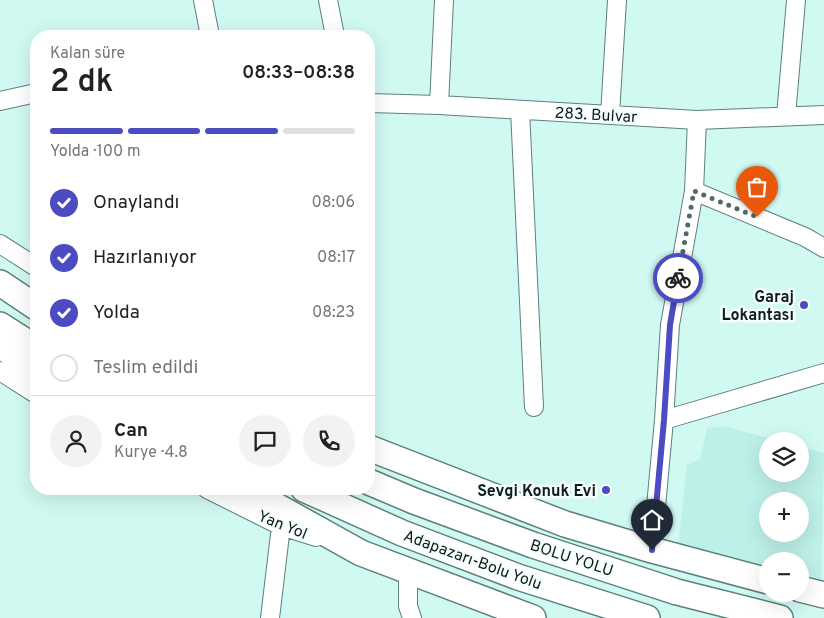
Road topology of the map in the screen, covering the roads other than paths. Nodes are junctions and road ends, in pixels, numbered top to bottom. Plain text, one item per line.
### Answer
1 (203, 0) edge
2 (328, 0) edge
3 (444, 0) edge
4 (617, 0) edge
5 (796, 0) edge
6 (209, 30) edge
7 (334, 30) edge
8 (30, 94) edge
9 (0, 100) edge
10 (375, 103) edge
11 (439, 105) junction
12 (520, 110) junction
13 (824, 114) edge
14 (610, 115) junction
15 (786, 116) junction
16 (697, 120) junction
17 (694, 191) junction
18 (0, 244) edge
19 (824, 248) edge
20 (30, 263) edge
21 (0, 283) edge
22 (30, 302) edge
23 (0, 325) edge
24 (30, 344) edge
25 (0, 346) edge
26 (30, 367) edge
27 (0, 371) edge
28 (824, 373) edge
29 (30, 390) edge
30 (534, 407) dead end
31 (664, 420) junction
32 (375, 445) edge
33 (375, 450) edge
34 (433, 473) junction
35 (375, 485) edge
36 (219, 495) edge
37 (257, 495) edge
38 (317, 495) edge
39 (281, 526) junction
40 (652, 550) junction
41 (361, 553) junction
42 (408, 572) junction
43 (759, 578) edge
44 (809, 591) edge
45 (824, 594) edge
46 (270, 618) edge
47 (412, 618) edge
48 (533, 618) edge
49 (647, 618) edge
50 (780, 618) edge

1 - 6 street
2 - 7 street
3 - 11 street
4 - 14 street
5 - 15 street
8 - 9 street
10 - 11 street, 283. Bulvar
11 - 12 street, 283. Bulvar
12 - 14 street, 283. Bulvar
12 - 30 street
13 - 15 street, 283. Bulvar
14 - 16 street, 283. Bulvar
15 - 16 street, 283. Bulvar
16 - 17 street
17 - 19 street
17 - 31 street
18 - 20 street
21 - 22 highway
23 - 24 highway
25 - 26 highway
27 - 29 street
28 - 31 street
31 - 40 street
32 - 34 street
33 - 34 highway
34 - 40 highway
35 - 50 highway, BOLU YOLU
36 - 39 street, Yan Yol
37 - 41 highway
38 - 49 highway, Adapazarı-Bolu Yolu
39 - 41 street, Yan Yol
39 - 46 street
40 - 43 highway
41 - 42 highway
42 - 47 street
42 - 48 highway
44 - 45 highway

